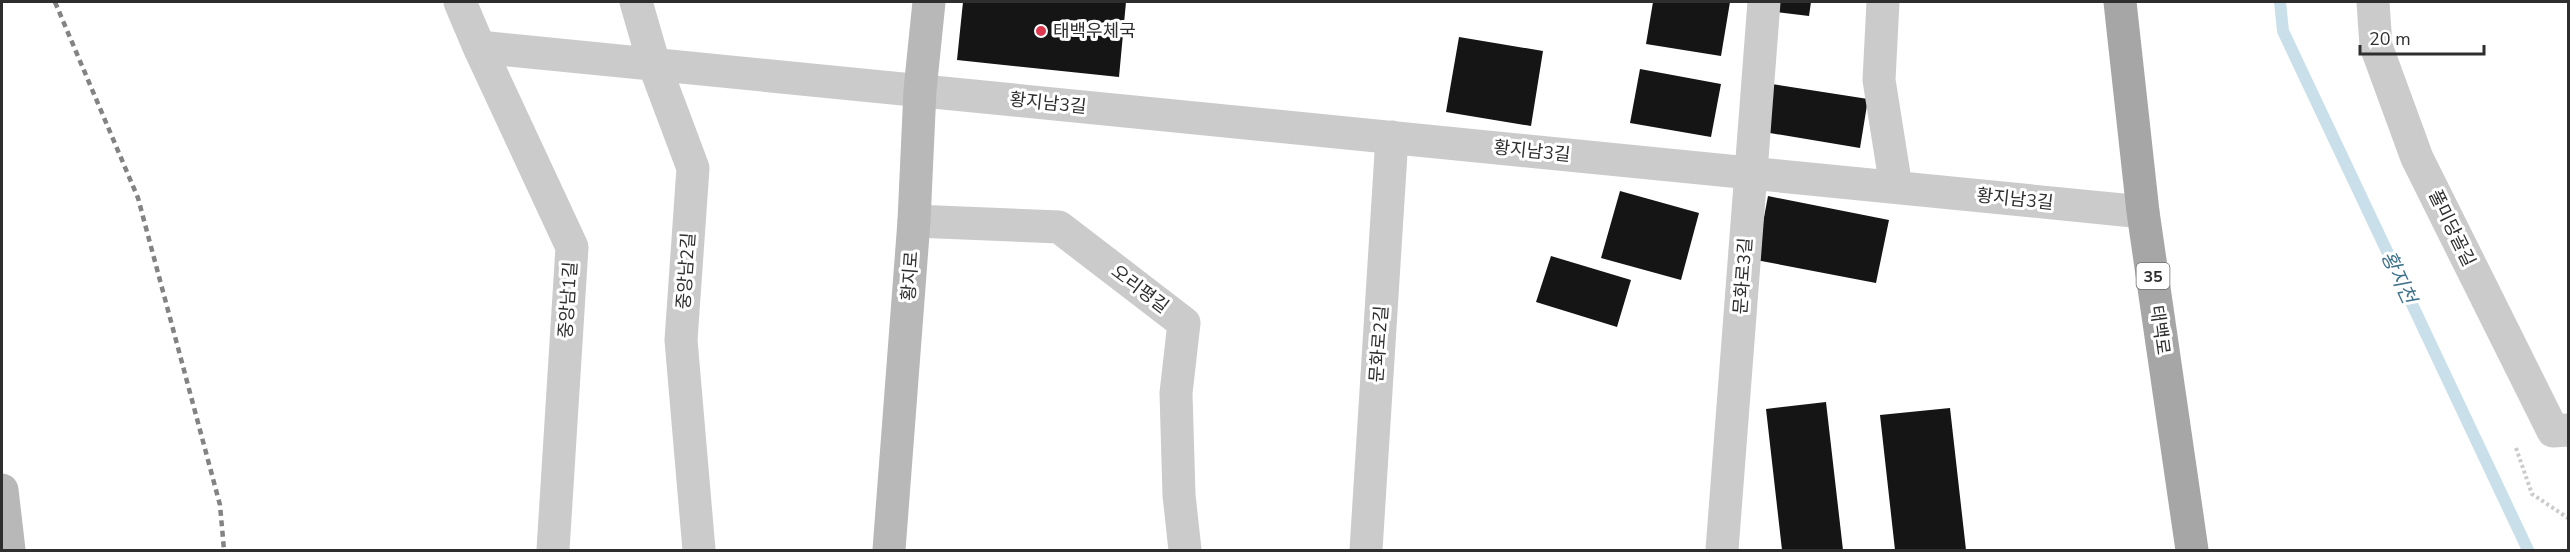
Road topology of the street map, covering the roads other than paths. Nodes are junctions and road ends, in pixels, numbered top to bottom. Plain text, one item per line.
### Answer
1 (460, 2) edge
2 (636, 2) edge
3 (929, 2) edge
4 (1764, 2) edge
5 (1883, 2) edge
6 (2120, 2) edge
7 (2373, 2) edge
8 (479, 47) junction
9 (654, 64) junction
10 (920, 90) junction
11 (1392, 137) junction
12 (1751, 172) junction
13 (1896, 188) junction
14 (2143, 212) junction
15 (914, 221) junction
16 (2568, 430) edge
17 (2, 490) edge
18 (9, 550) edge
19 (553, 550) edge
20 (699, 550) edge
21 (889, 550) edge
22 (1185, 550) edge
23 (1366, 550) edge
24 (1722, 550) edge
25 (2193, 550) edge

1 - 8 street, 중앙남1길
2 - 9 street, 중앙남2길
3 - 10 street, 황지로
4 - 12 street, 문화로3길
5 - 13 street
6 - 14 main road, 태백로 / 35
7 - 16 street, 풀미당골길
8 - 9 street, 황지남3길
8 - 19 street, 중앙남1길
9 - 10 street, 황지남3길
9 - 20 street, 중앙남2길
10 - 11 street, 황지남3길
10 - 15 street, 황지로
11 - 12 street, 황지남3길
11 - 23 street, 문화로2길
12 - 13 street, 황지남3길
12 - 24 street, 문화로3길
13 - 14 street, 황지남3길
14 - 25 main road, 태백로 / 35
15 - 21 street, 황지로
15 - 22 street, 오리평길
17 - 18 street

